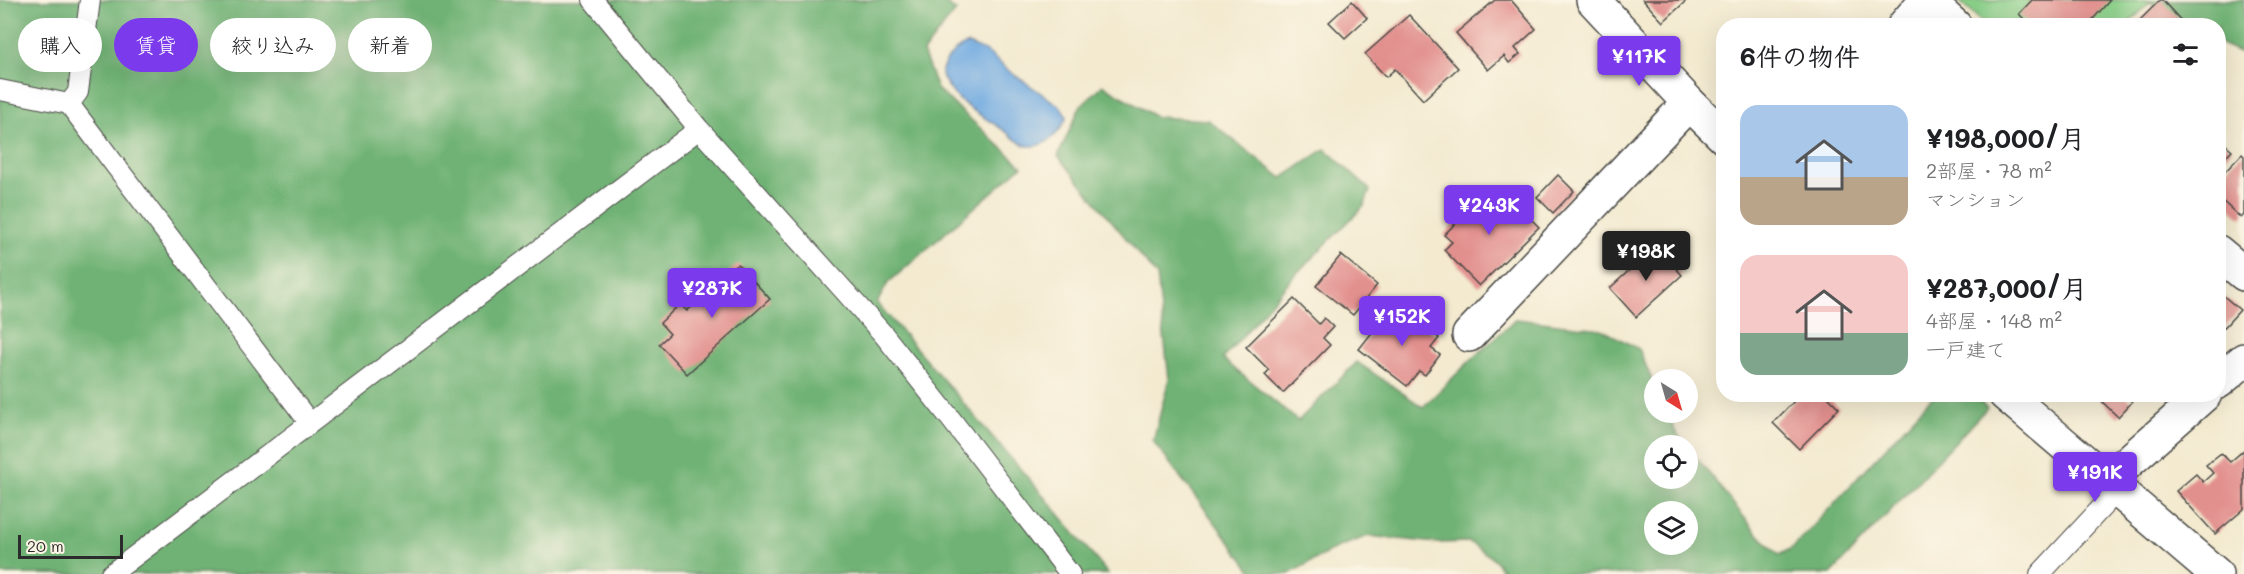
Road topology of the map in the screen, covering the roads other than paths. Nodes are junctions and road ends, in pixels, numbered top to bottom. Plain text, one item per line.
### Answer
1 (90, 0) edge
2 (593, 0) edge
3 (1593, 0) edge
4 (1926, 0) edge
5 (1911, 18) edge
6 (1946, 18) edge
7 (0, 90) edge
8 (1689, 103) junction
9 (69, 104) junction
10 (699, 129) junction
11 (1716, 129) edge
12 (2226, 259) edge
13 (2244, 274) edge
14 (1469, 335) dead end
15 (2244, 360) edge
16 (2226, 375) edge
17 (2014, 402) edge
18 (2197, 402) edge
19 (309, 422) junction
20 (2113, 485) junction
21 (111, 574) edge
22 (1070, 574) edge
23 (2040, 574) edge
24 (2216, 574) edge

1 - 9 lane
2 - 10 lane
3 - 8 street
4 - 5 street
4 - 6 street
7 - 9 lane
8 - 11 street
8 - 14 street
9 - 19 lane
10 - 19 lane
10 - 22 lane
12 - 13 street
15 - 16 street
17 - 20 street
18 - 20 street
19 - 21 lane
20 - 23 lane
20 - 24 street

